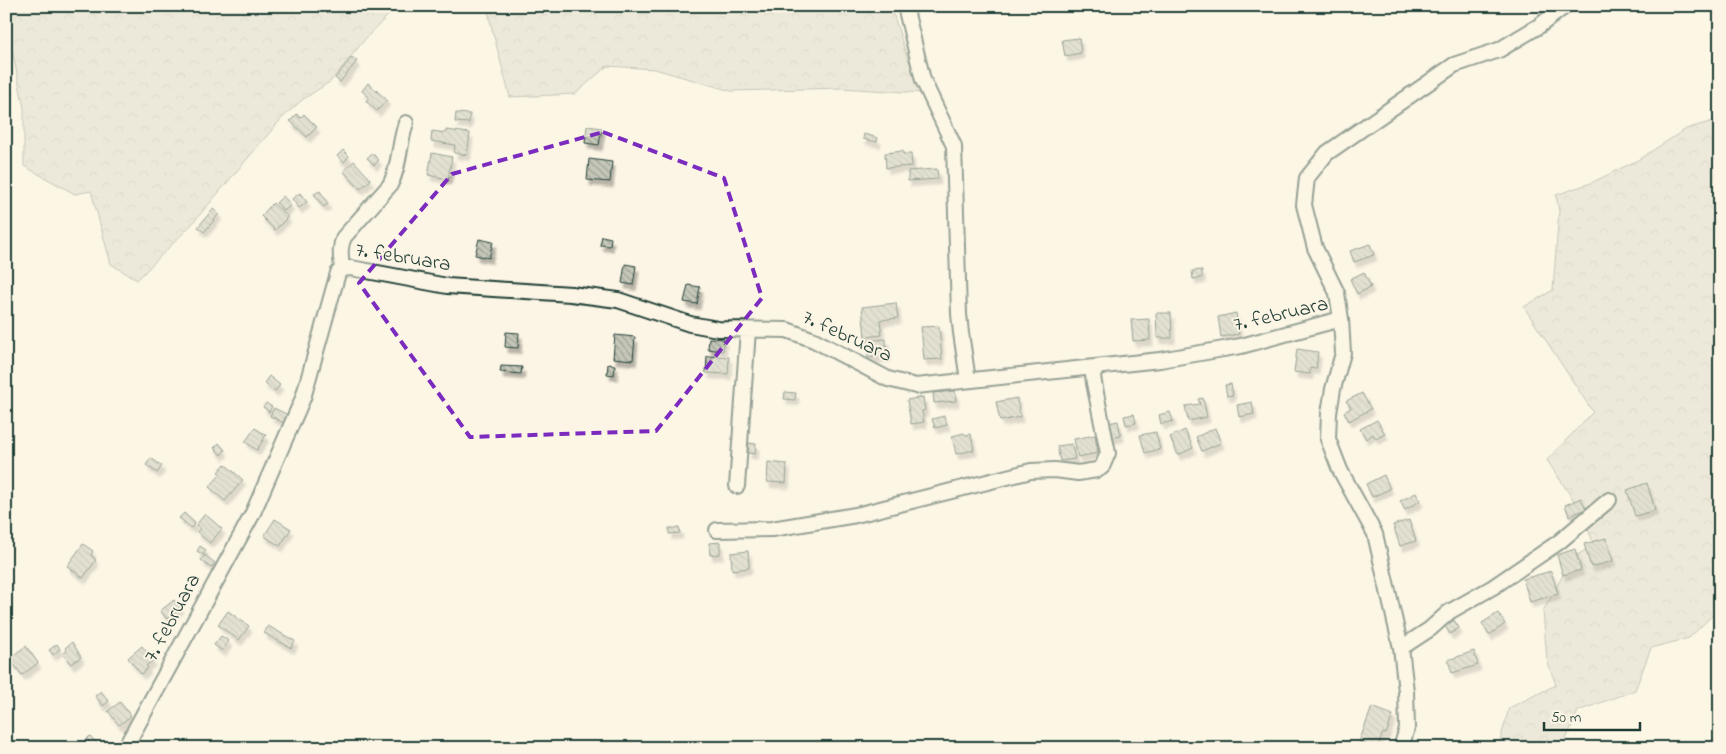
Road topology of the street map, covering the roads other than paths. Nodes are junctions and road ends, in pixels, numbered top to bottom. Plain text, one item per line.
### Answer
1 (905, 6) edge
2 (1565, 6) edge
3 (406, 123) dead end
4 (342, 269) junction
5 (1341, 320) junction
6 (748, 330) junction
7 (1096, 367) junction
8 (968, 380) junction
9 (737, 486) dead end
10 (1609, 500) dead end
11 (717, 530) dead end
12 (1401, 648) junction
13 (125, 748) edge
14 (1401, 748) edge

1 - 8 street
2 - 5 street
3 - 4 street
4 - 6 street, 7. februara
4 - 13 street, 7. februara
5 - 7 street, 7. februara
5 - 12 street, 7. februara
6 - 8 street, 7. februara
6 - 9 street
7 - 8 street, 7. februara
7 - 11 street
10 - 12 street
12 - 14 street, 7. februara

